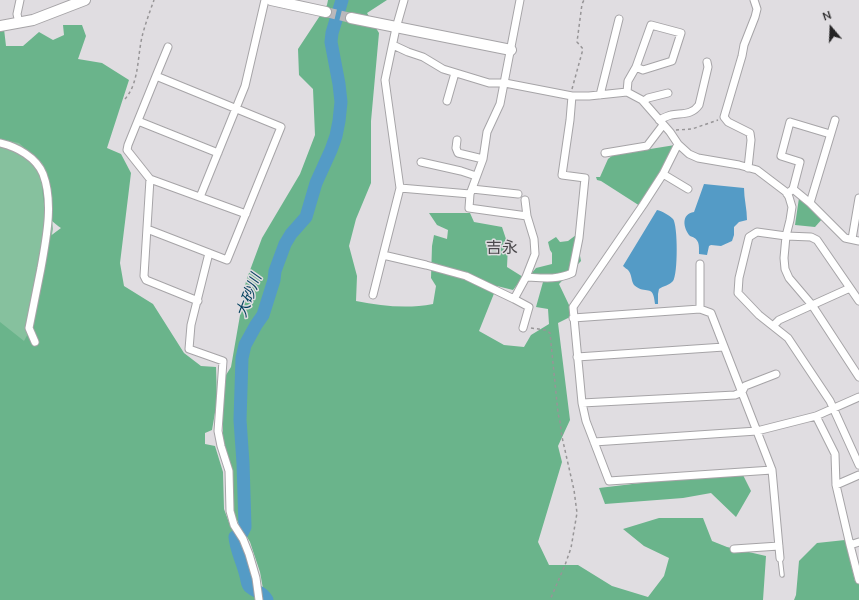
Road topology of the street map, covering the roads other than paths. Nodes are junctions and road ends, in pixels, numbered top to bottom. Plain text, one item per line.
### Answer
1 (20, 0) edge
2 (85, 0) edge
3 (265, 0) edge
4 (271, 0) edge
5 (404, 0) edge
6 (520, 0) edge
7 (754, 0) edge
8 (65, 4) edge
9 (326, 12) tunnel mouth
10 (351, 18) tunnel mouth
11 (619, 19) dead end
12 (19, 23) junction
13 (0, 26) edge
14 (396, 28) junction
15 (393, 45) junction
16 (168, 47) dead end
17 (510, 50) junction
18 (707, 62) dead end
19 (636, 67) junction
20 (455, 73) junction
21 (156, 76) junction
22 (505, 83) junction
23 (626, 92) junction
24 (668, 94) dead end
25 (600, 95) junction
26 (572, 96) junction
27 (447, 101) dead end
28 (644, 101) junction
29 (236, 109) junction
30 (835, 120) dead end
31 (138, 121) junction
32 (661, 123) junction
33 (830, 134) junction
34 (457, 140) dead end
35 (0, 143) edge
36 (678, 144) junction
37 (218, 153) junction
38 (605, 153) dead end
39 (483, 158) junction
40 (421, 162) dead end
41 (748, 168) junction
42 (663, 174) junction
43 (476, 176) junction
44 (150, 179) junction
45 (400, 188) junction
46 (688, 189) dead end
47 (471, 191) junction
48 (790, 192) junction
49 (518, 194) dead end
50 (200, 197) junction
51 (859, 198) edge
52 (525, 200) dead end
53 (810, 203) junction
54 (246, 214) junction
55 (527, 216) junction
56 (147, 229) junction
57 (786, 236) junction
58 (856, 240) edge
59 (209, 253) junction
60 (383, 255) junction
61 (700, 264) dead end
62 (526, 277) junction
63 (850, 288) junction
64 (373, 295) dead end
65 (514, 298) junction
66 (198, 301) junction
67 (859, 301) edge
68 (812, 305) junction
69 (700, 309) junction
70 (573, 318) junction
71 (773, 326) junction
72 (523, 328) road end
73 (35, 342) dead end
74 (724, 347) junction
75 (577, 357) junction
76 (776, 374) dead end
77 (859, 377) edge
78 (742, 392) junction
79 (859, 397) edge
80 (582, 403) junction
81 (833, 408) junction
82 (816, 416) junction
83 (757, 431) junction
84 (594, 442) junction
85 (859, 465) edge
86 (772, 470) junction
87 (859, 475) edge
88 (836, 485) junction
89 (859, 542) edge
90 (850, 545) junction
91 (779, 546) junction
92 (734, 549) dead end
93 (780, 558) joint
94 (782, 575) dead end
95 (859, 580) edge
96 (259, 600) edge

1 - 12 street
2 - 8 street
3 - 29 street
4 - 9 street
5 - 14 street
6 - 17 street
7 - 41 street
8 - 12 street
10 - 14 street
11 - 25 street
12 - 13 street
14 - 15 street
14 - 17 street
15 - 20 street
15 - 45 street
16 - 21 street
17 - 22 street
18 - 32 street
19 - 19 street
19 - 23 street
20 - 22 street
20 - 27 street
21 - 29 street
21 - 31 street
22 - 26 street
22 - 39 street
23 - 25 street
23 - 28 street
24 - 28 street
25 - 26 street
26 - 62 street
28 - 32 street
29 - 37 street
29 - 54 street
30 - 33 street
31 - 37 street
31 - 44 street
32 - 36 street
32 - 38 street
33 - 48 street
33 - 53 street
34 - 39 street
35 - 73 street
36 - 41 street
36 - 42 street
37 - 50 street
39 - 43 street
40 - 43 street
41 - 48 street
42 - 46 street
42 - 70 street
43 - 47 street
44 - 50 street
44 - 56 street
45 - 47 street
45 - 60 street
47 - 49 street
47 - 55 street
48 - 53 street
48 - 57 street
50 - 54 street
51 - 58 street
52 - 55 street
53 - 58 street
54 - 59 street
55 - 62 street
56 - 59 street
56 - 66 street
57 - 63 street
57 - 68 street
57 - 71 street
59 - 66 street
60 - 64 street
60 - 65 street
61 - 69 street
62 - 65 street
63 - 67 street
63 - 68 street
65 - 72 street
66 - 96 street
68 - 71 street
68 - 77 street
69 - 70 street
69 - 74 street
70 - 75 street
71 - 81 street
74 - 75 street
74 - 78 street
75 - 80 street
76 - 78 street
78 - 80 street
78 - 83 street
79 - 81 street
80 - 84 street
81 - 82 street
81 - 85 street
82 - 83 street
82 - 88 street
83 - 84 street
83 - 86 street
84 - 86 street
86 - 91 street
87 - 88 street
88 - 90 street
89 - 90 street
90 - 95 street
91 - 92 street
91 - 93 street
93 - 94 lane

